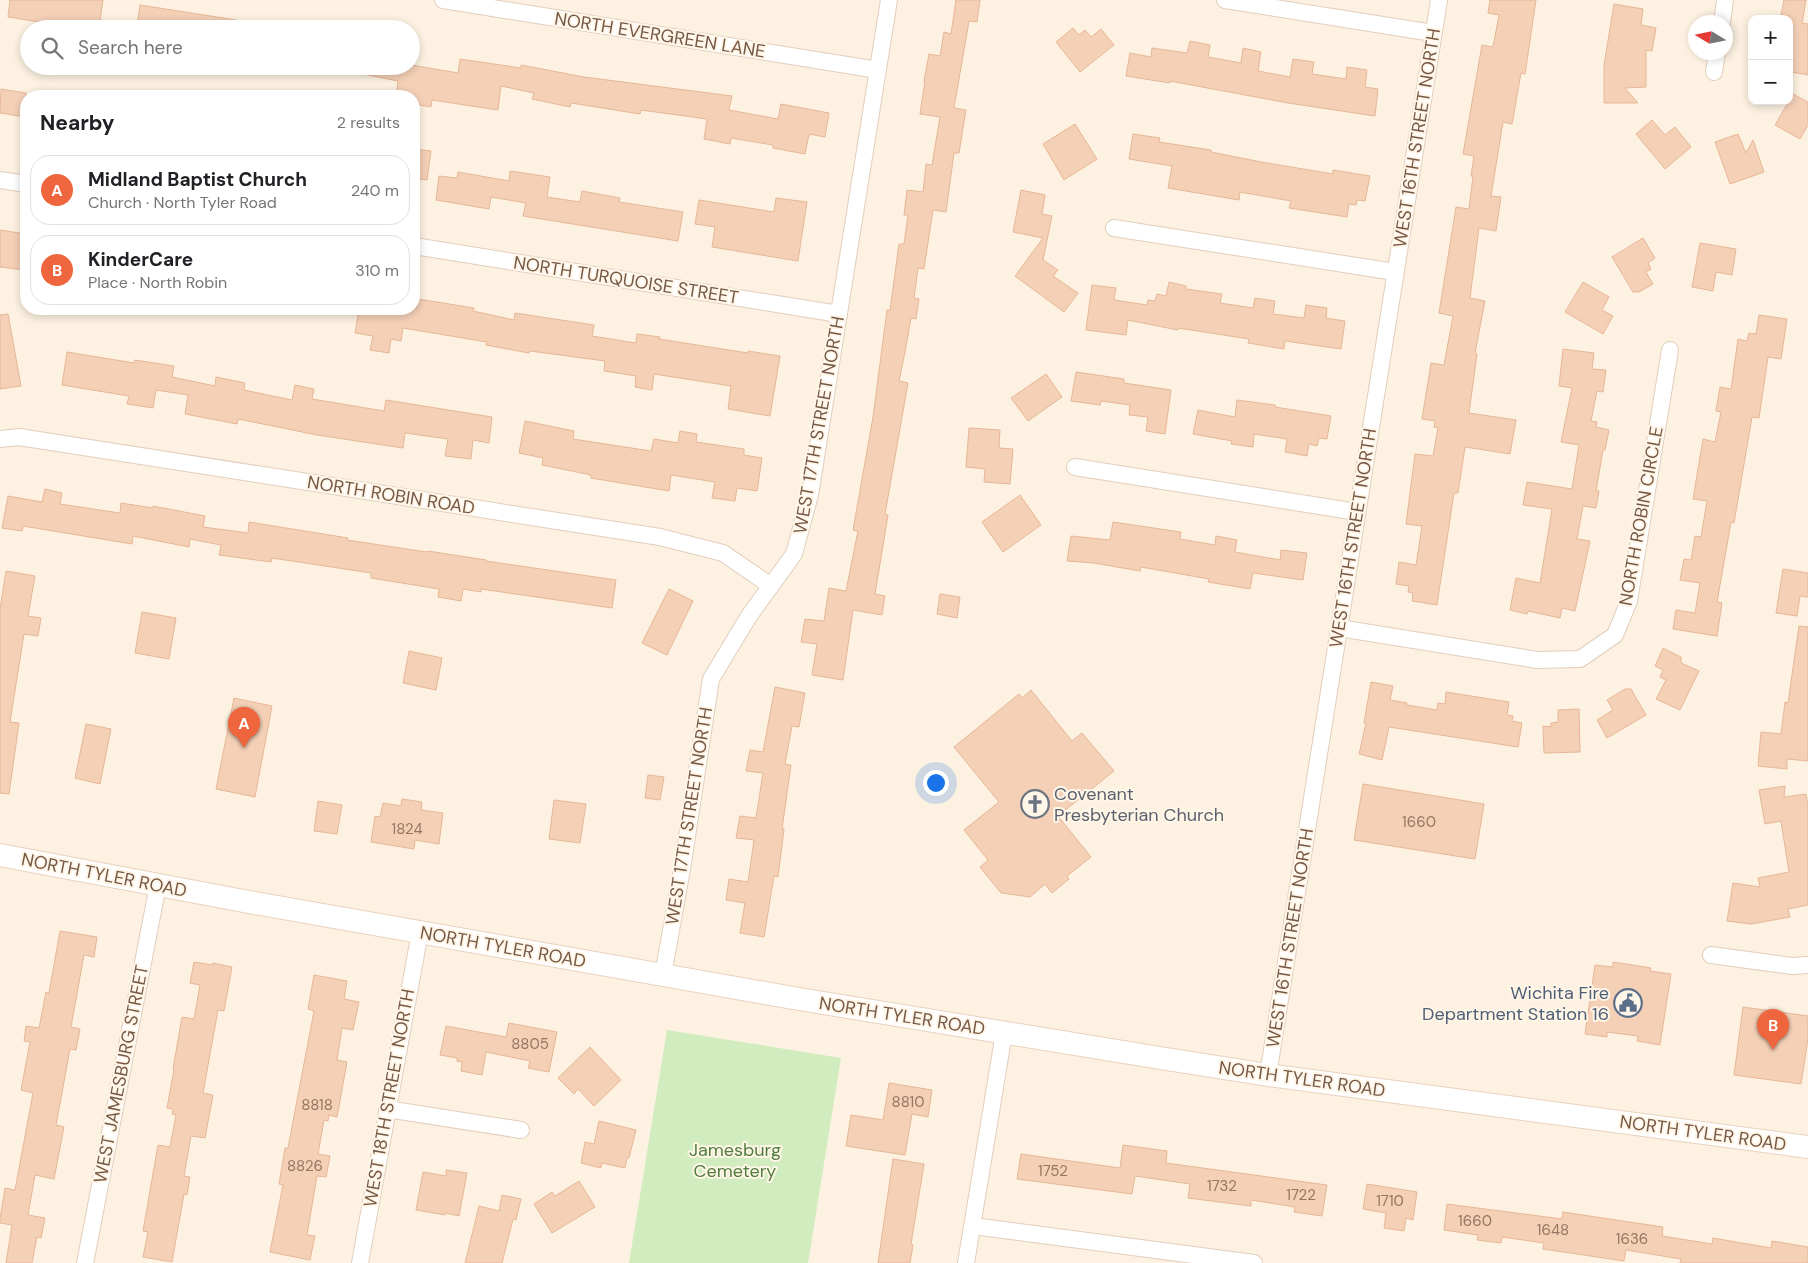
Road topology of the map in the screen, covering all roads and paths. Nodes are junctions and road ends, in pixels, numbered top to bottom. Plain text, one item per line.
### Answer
1 (443, 0) edge
2 (889, 0) edge
3 (1225, 0) edge
4 (1439, 0) edge
5 (1725, 0) edge
6 (1723, 15) edge
7 (1433, 33) junction
8 (1716, 60) edge
9 (878, 70) junction
10 (1714, 72) dead end
11 (0, 180) edge
12 (20, 183) edge
13 (1114, 228) dead end
14 (420, 247) edge
15 (1396, 272) junction
16 (839, 314) junction
17 (1670, 350) dead end
18 (0, 439) edge
19 (1075, 467) dead end
20 (1357, 512) junction
21 (771, 586) junction
22 (1339, 628) junction
23 (0, 855) edge
24 (158, 885) junction
25 (420, 932) junction
26 (1711, 955) dead end
27 (1808, 965) edge
28 (663, 975) junction
29 (1004, 1033) junction
30 (1268, 1075) junction
31 (387, 1109) junction
32 (521, 1130) dead end
33 (1808, 1147) edge
34 (973, 1226) junction
35 (1232, 1262) edge
36 (85, 1263) edge
37 (360, 1263) edge
38 (966, 1263) edge
39 (1254, 1263) edge

1 - 9 street, NORTH EVERGREEN LANE
2 - 9 street, WEST 17TH STREET NORTH
3 - 7 street
4 - 7 street, WEST 16TH STREET NORTH
5 - 6 street
7 - 15 street, WEST 16TH STREET NORTH
8 - 10 street
9 - 16 street, WEST 17TH STREET NORTH
11 - 12 street
13 - 15 street
14 - 16 street, NORTH TURQUOISE STREET
15 - 20 street, WEST 16TH STREET NORTH
16 - 21 street, WEST 17TH STREET NORTH
17 - 22 street, NORTH ROBIN CIRCLE
18 - 21 street, NORTH ROBIN ROAD
19 - 20 street
20 - 22 street, WEST 16TH STREET NORTH
21 - 28 street, WEST 17TH STREET NORTH
22 - 30 street, WEST 16TH STREET NORTH
23 - 24 main road, NORTH TYLER ROAD
24 - 25 main road, NORTH TYLER ROAD
24 - 36 street, WEST JAMESBURG STREET
25 - 28 main road, NORTH TYLER ROAD
25 - 31 street, WEST 18TH STREET NORTH
26 - 27 street
28 - 29 main road, NORTH TYLER ROAD
29 - 30 main road, NORTH TYLER ROAD
29 - 34 street
30 - 33 main road, NORTH TYLER ROAD
31 - 32 street
31 - 37 street, WEST 18TH STREET NORTH
34 - 35 street
34 - 38 street
35 - 39 street

